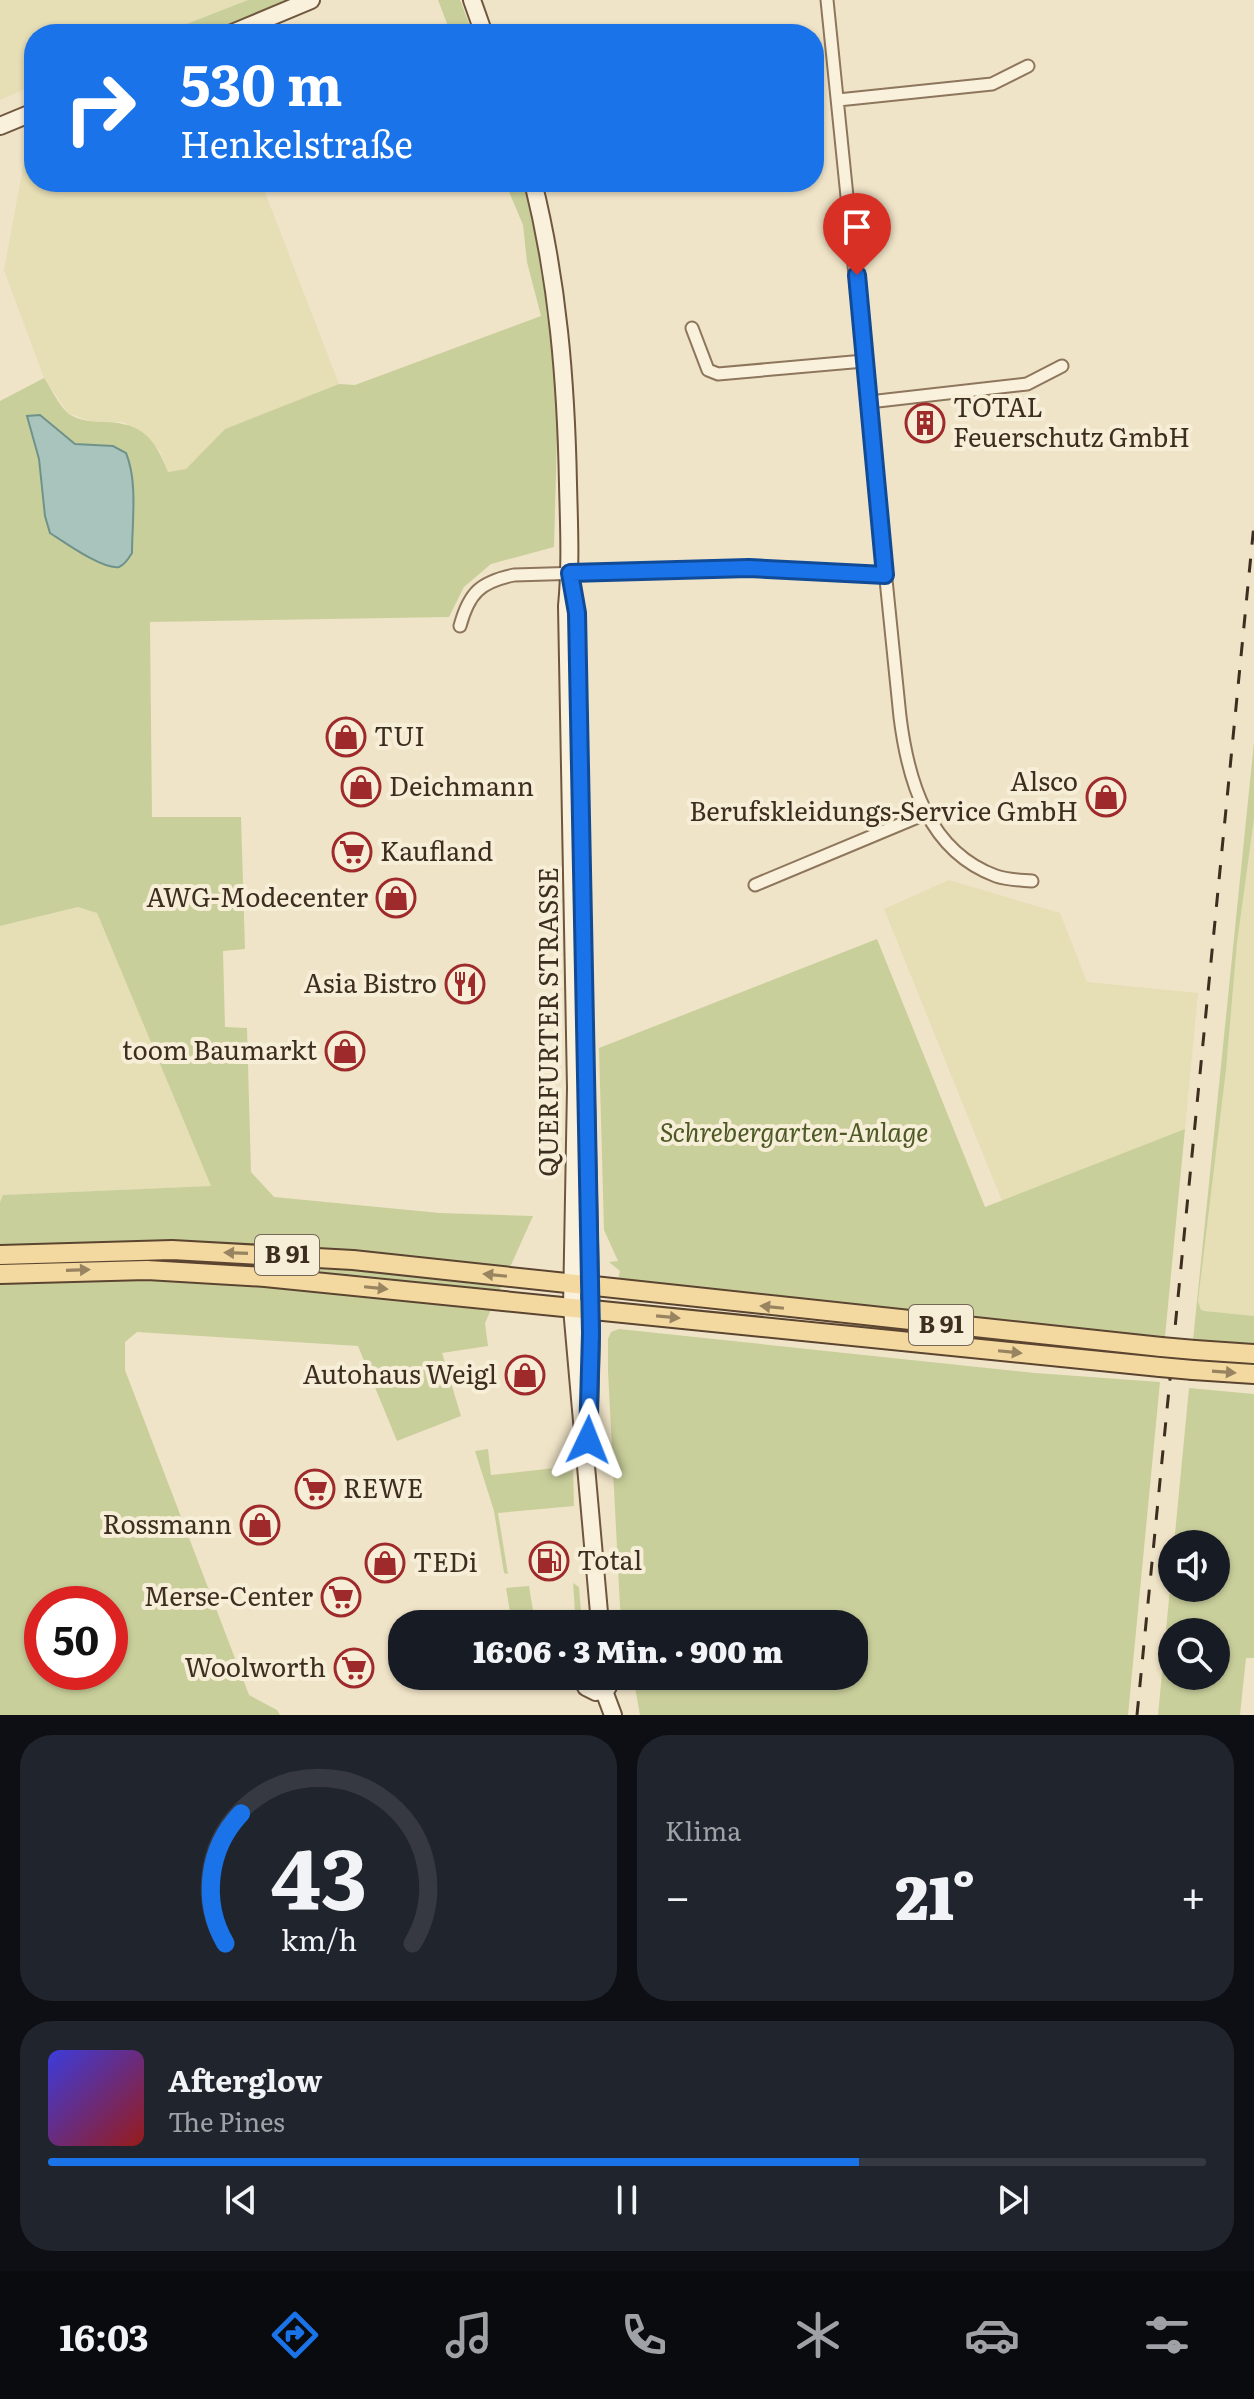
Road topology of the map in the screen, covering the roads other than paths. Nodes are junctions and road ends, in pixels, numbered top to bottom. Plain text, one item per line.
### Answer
1 (311, 0) edge
2 (472, 0) edge
3 (827, 0) edge
4 (254, 24) edge
5 (480, 24) edge
6 (1028, 66) dead end
7 (838, 100) junction
8 (24, 116) edge
9 (0, 126) edge
10 (535, 192) edge
11 (692, 328) dead end
12 (864, 361) junction
13 (1062, 366) dead end
14 (869, 402) junction
15 (570, 573) junction
16 (885, 575) junction
17 (460, 626) dead end
18 (925, 814) junction
19 (1032, 881) dead end
20 (755, 885) dead end
21 (0, 1255) edge
22 (0, 1274) edge
23 (581, 1285) junction
24 (581, 1309) junction
25 (1254, 1354) edge
26 (1254, 1374) edge
27 (599, 1610) edge
28 (590, 1690) edge
29 (604, 1691) joint
30 (613, 1715) edge

1 - 4 main road
2 - 5 main road
3 - 7 street
6 - 7 street
7 - 12 street
8 - 9 main road
10 - 15 main road, QUERFURTER STRASSE
11 - 12 street
12 - 14 street
13 - 14 street
14 - 16 street
15 - 16 street
15 - 17 street
15 - 23 main road, QUERFURTER STRASSE
16 - 18 street
18 - 19 street
18 - 20 street
23 -> 21 main road, B 91
22 -> 24 main road, B 91
23 - 24 main road, QUERFURTER STRASSE
25 -> 23 main road, B 91, bridge
24 -> 26 main road, B 91, bridge
24 - 27 main road, QUERFURTER STRASSE
28 - 29 main road
29 - 30 main road

